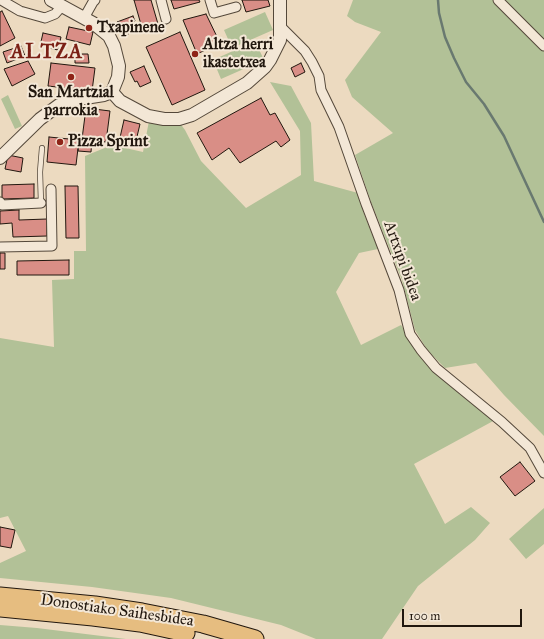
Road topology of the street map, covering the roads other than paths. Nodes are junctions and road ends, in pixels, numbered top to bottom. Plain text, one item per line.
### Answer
1 (1, 0) edge
2 (95, 0) edge
3 (161, 0) edge
4 (210, 0) edge
5 (280, 0) edge
6 (498, 0) edge
7 (56, 3) edge
8 (236, 6) dead end
9 (84, 18) junction
10 (166, 19) dead end
11 (280, 26) junction
12 (544, 46) edge
13 (112, 92) junction
14 (42, 148) dead end
15 (0, 158) edge
16 (51, 189) dead end
17 (0, 202) edge
18 (41, 203) joint
19 (0, 247) edge
20 (544, 473) edge
21 (0, 596) edge
22 (0, 608) edge
23 (212, 639) edge
24 (255, 639) edge

1 - 7 street
2 - 9 street
3 - 10 street
4 - 8 street
5 - 11 street
6 - 12 street
7 - 9 street
9 - 13 street
11 - 13 street
11 - 20 street, Artxipi bidea
13 - 15 street
14 - 18 lane
16 - 19 street
17 - 18 street
21 - 24 highway, Donostiako Saihesbidea
22 - 23 highway, Donostiako Saihesbidea

